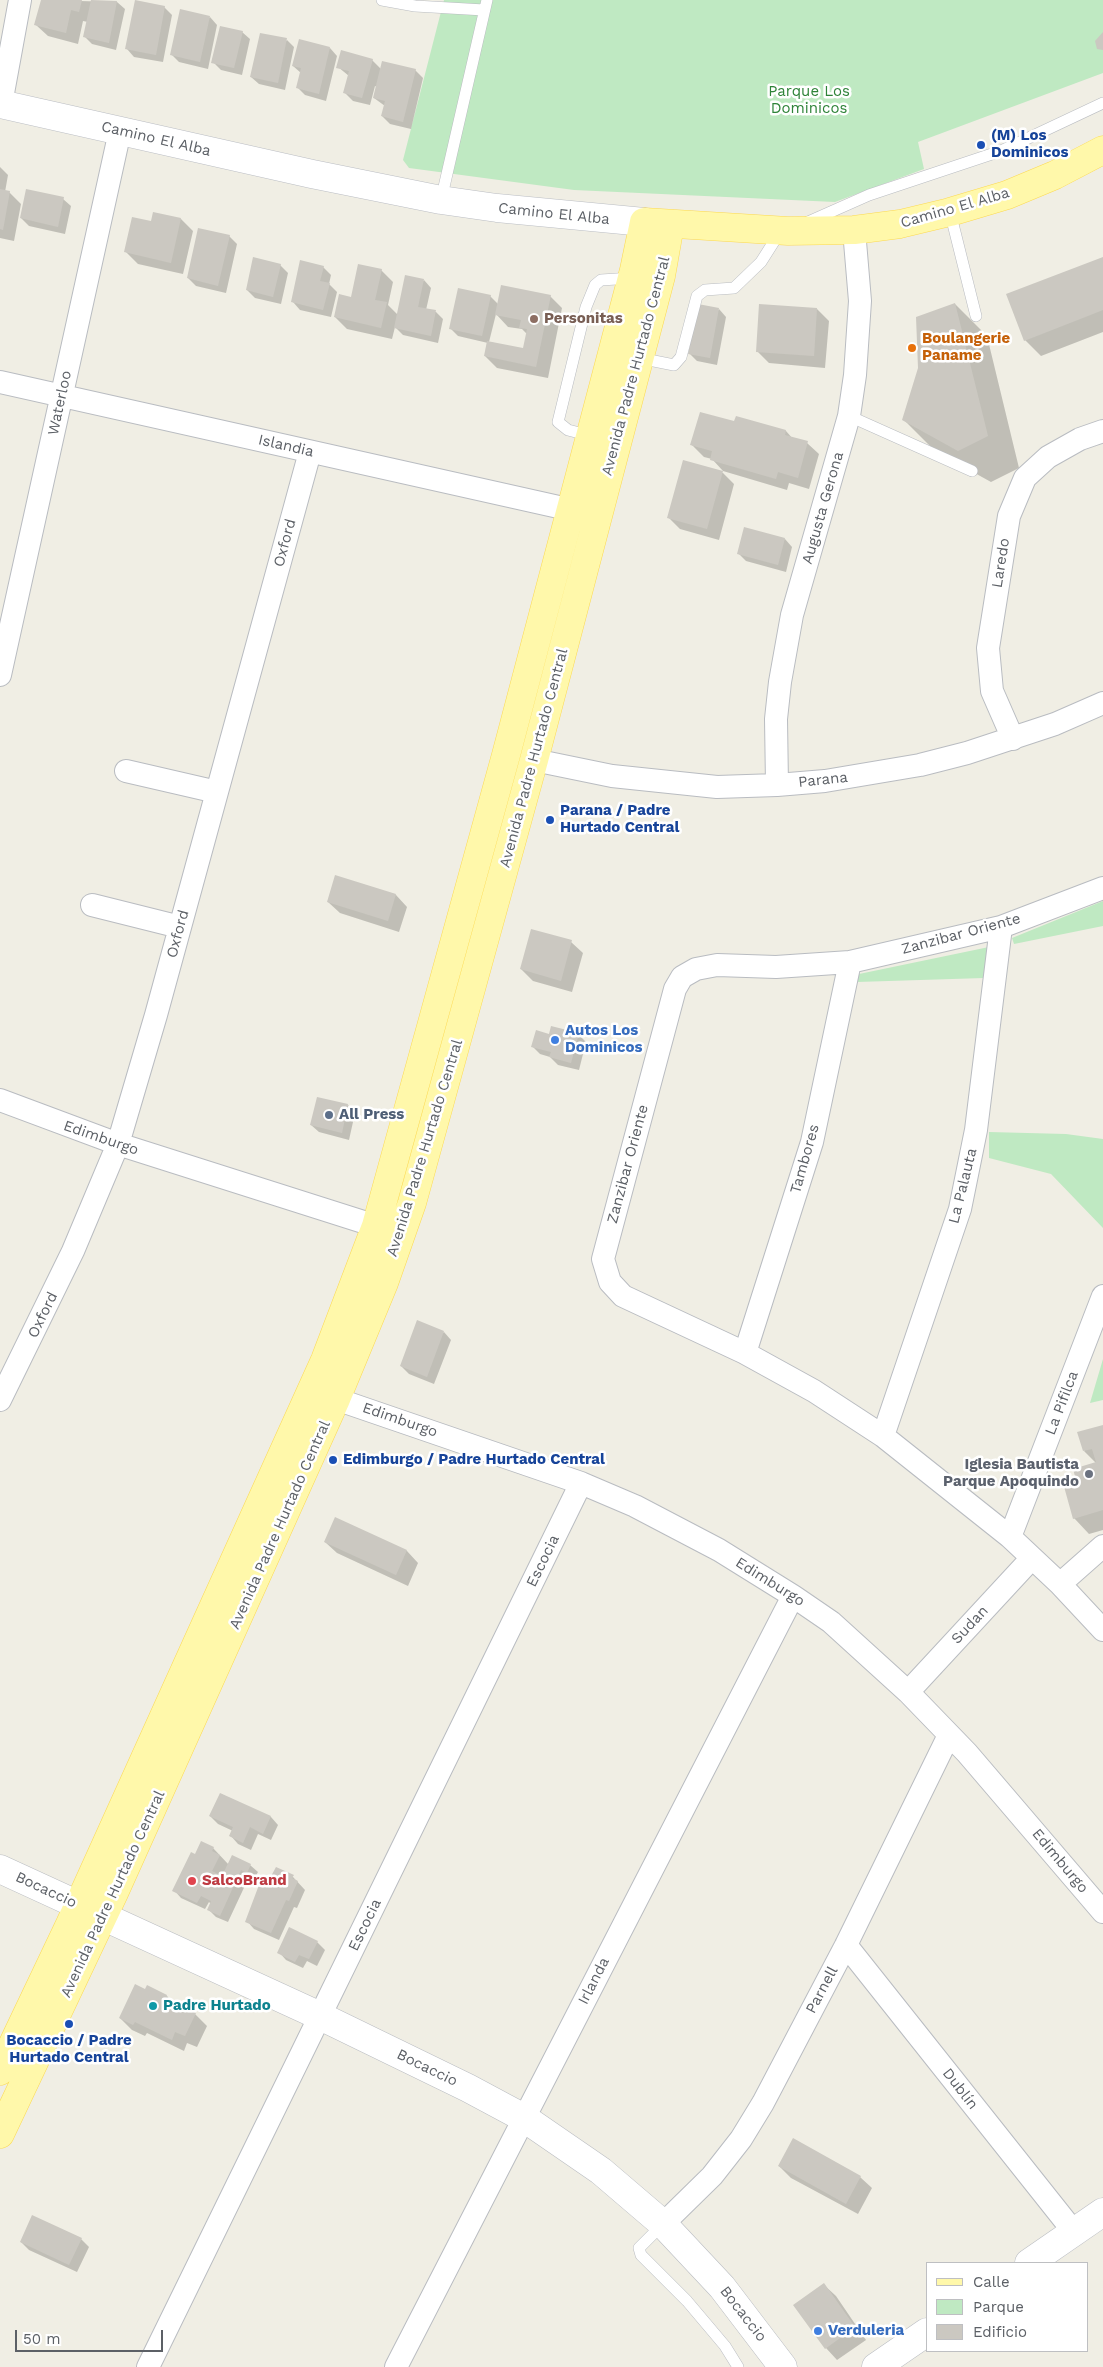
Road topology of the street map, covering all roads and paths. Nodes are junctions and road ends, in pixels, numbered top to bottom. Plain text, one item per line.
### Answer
1 (20, 0) edge
2 (382, 0) edge
3 (486, 5) edge
4 (0, 104) edge
5 (1103, 104) edge
6 (120, 131) junction
7 (1103, 150) edge
8 (441, 200) junction
9 (950, 212) junction
10 (657, 223) junction
11 (854, 230) junction
12 (784, 231) junction
13 (632, 278) junction
14 (976, 316) dead end
15 (639, 358) junction
16 (0, 382) edge
17 (62, 396) junction
18 (848, 416) junction
19 (1103, 431) edge
20 (591, 436) junction
21 (310, 452) junction
22 (972, 471) dead end
23 (572, 510) junction
24 (0, 675) edge
25 (1103, 703) edge
26 (1013, 739) junction
27 (534, 760) junction
28 (126, 771) dead end
29 (777, 785) junction
30 (217, 792) junction
31 (1103, 888) edge
32 (92, 905) dead end
33 (180, 927) junction
34 (1001, 927) junction
35 (850, 962) junction
36 (0, 1100) edge
37 (118, 1144) junction
38 (376, 1226) junction
39 (1103, 1296) edge
40 (746, 1353) junction
41 (336, 1399) junction
42 (0, 1400) edge
43 (883, 1436) junction
44 (582, 1483) junction
45 (1010, 1537) junction
46 (1103, 1546) edge
47 (1032, 1558) junction
48 (1060, 1584) junction
49 (793, 1596) junction
50 (1103, 1630) edge
51 (908, 1692) junction
52 (949, 1735) junction
53 (0, 1869) edge
54 (78, 1905) junction
55 (1103, 1912) edge
56 (103, 1916) junction
57 (846, 1945) junction
58 (320, 2016) junction
59 (0, 2071) edge
60 (524, 2118) junction
61 (0, 2134) edge
62 (1103, 2212) edge
63 (663, 2224) junction
64 (1074, 2232) junction
65 (1030, 2262) edge
66 (926, 2333) edge
67 (148, 2367) edge
68 (396, 2367) edge
69 (738, 2367) edge
70 (783, 2367) edge
71 (876, 2367) edge

1 - 4 street
2 - 3 lane
3 - 8 lane
4 - 6 street, Camino El Alba
5 - 12 lane
6 - 8 street, Camino El Alba
6 - 17 street, Waterloo
7 - 9 main road, Camino El Alba
8 - 10 street, Camino El Alba
9 - 11 main road, Camino El Alba
9 - 14 lane
10 - 12 main road, Camino El Alba
10 - 13 main road, Avenida Padre Hurtado Central
10 - 15 main road, Avenida Padre Hurtado Central
11 - 12 main road, Camino El Alba
11 - 18 street, Augusta Gerona
12 - 15 lane
13 - 20 main road, Avenida Padre Hurtado Central
13 - 20 lane
15 - 27 main road, Avenida Padre Hurtado Central
16 - 17 street, Islandia
17 - 21 street, Islandia
17 - 24 street, Waterloo
18 - 22 lane
18 - 29 street, Augusta Gerona
19 - 26 street, Laredo
20 - 23 main road, Avenida Padre Hurtado Central
21 - 23 street, Islandia
21 - 30 street, Oxford
23 - 38 main road, Avenida Padre Hurtado Central
25 - 26 street, Parana
26 - 29 street, Parana
27 - 29 street, Parana
27 - 41 main road, Avenida Padre Hurtado Central
28 - 30 street
30 - 33 street, Oxford
31 - 34 street, Zanzibar Oriente
32 - 33 street
33 - 37 street, Oxford
34 - 35 street, Zanzibar Oriente
34 - 43 street, La Palauta
35 - 40 street, Tambores
35 - 40 street, Zanzibar Oriente
36 - 37 street, Edimburgo
37 - 38 street, Edimburgo
37 - 42 street, Oxford
38 - 54 main road, Avenida Padre Hurtado Central
39 - 45 street, La Pifilca
40 - 43 street, Zanzibar Oriente
41 - 44 street, Edimburgo
41 - 56 main road, Avenida Padre Hurtado Central
43 - 45 street, Zanzibar Oriente
44 - 49 street, Edimburgo
44 - 58 street, Escocia
45 - 47 street, Zanzibar Oriente
46 - 48 street
47 - 48 street, Zanzibar Oriente
47 - 51 street, Sudan
48 - 50 street, Zanzibar Oriente
49 - 51 street, Edimburgo
49 - 60 street, Irlanda
51 - 52 street, Edimburgo
52 - 55 street, Edimburgo
52 - 57 street, Parnell
53 - 54 street, Bocaccio
54 - 56 street, Bocaccio
54 - 59 main road, Avenida Padre Hurtado Central
56 - 58 street, Bocaccio
56 - 61 main road, Avenida Padre Hurtado Central
57 - 63 street, Parnell
57 - 64 street, Dublín
58 - 60 street, Bocaccio
58 - 67 street, Escocia
60 - 63 street, Bocaccio
60 - 68 street, Irlanda
62 - 64 street
63 - 69 lane
63 - 70 street, Bocaccio
64 - 65 street
66 - 71 street

